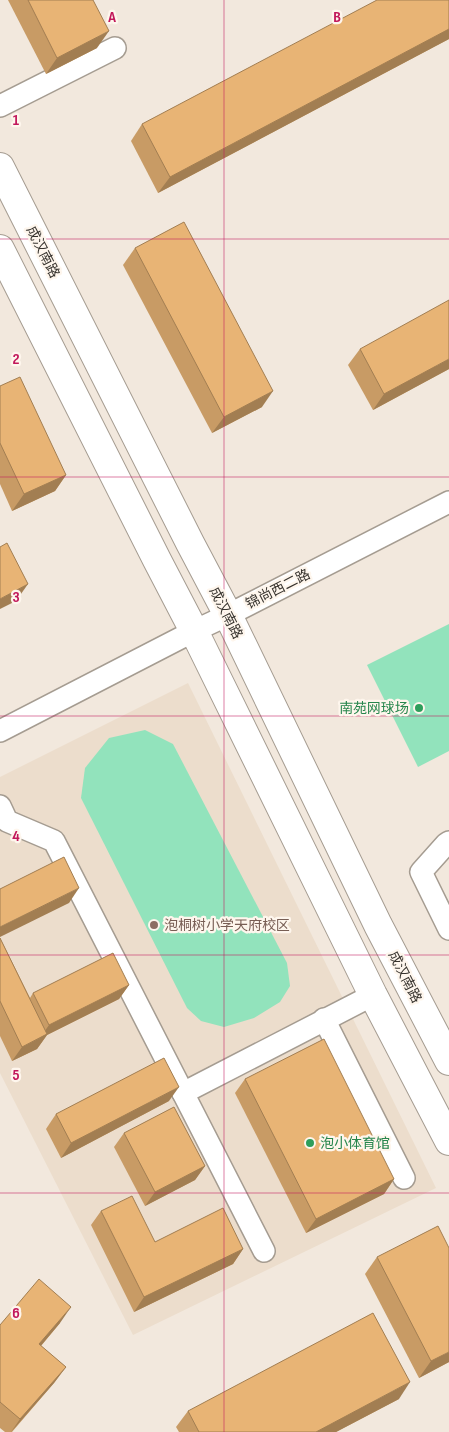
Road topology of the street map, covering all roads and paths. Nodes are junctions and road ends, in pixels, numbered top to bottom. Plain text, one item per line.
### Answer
1 (115, 48) dead end
2 (0, 106) edge
3 (0, 167) edge
4 (0, 249) edge
5 (449, 502) edge
6 (228, 615) junction
7 (194, 631) junction
8 (0, 730) edge
9 (0, 806) edge
10 (449, 842) edge
11 (449, 929) edge
12 (373, 994) junction
13 (324, 1020) junction
14 (449, 1061) edge
15 (183, 1093) junction
16 (449, 1141) edge
17 (404, 1178) dead end
18 (264, 1251) dead end

1 - 2 street
3 - 6 main road, 成汉南路
4 - 7 main road
5 - 6 street, 锦尚西二路
6 - 7 street, 锦尚西二路
6 - 14 main road, 成汉南路
7 - 8 street, 锦尚西二路
7 - 12 main road
9 - 15 street
10 - 11 street
12 - 13 street
12 - 16 main road
13 - 15 street
13 - 17 street
15 - 18 street

